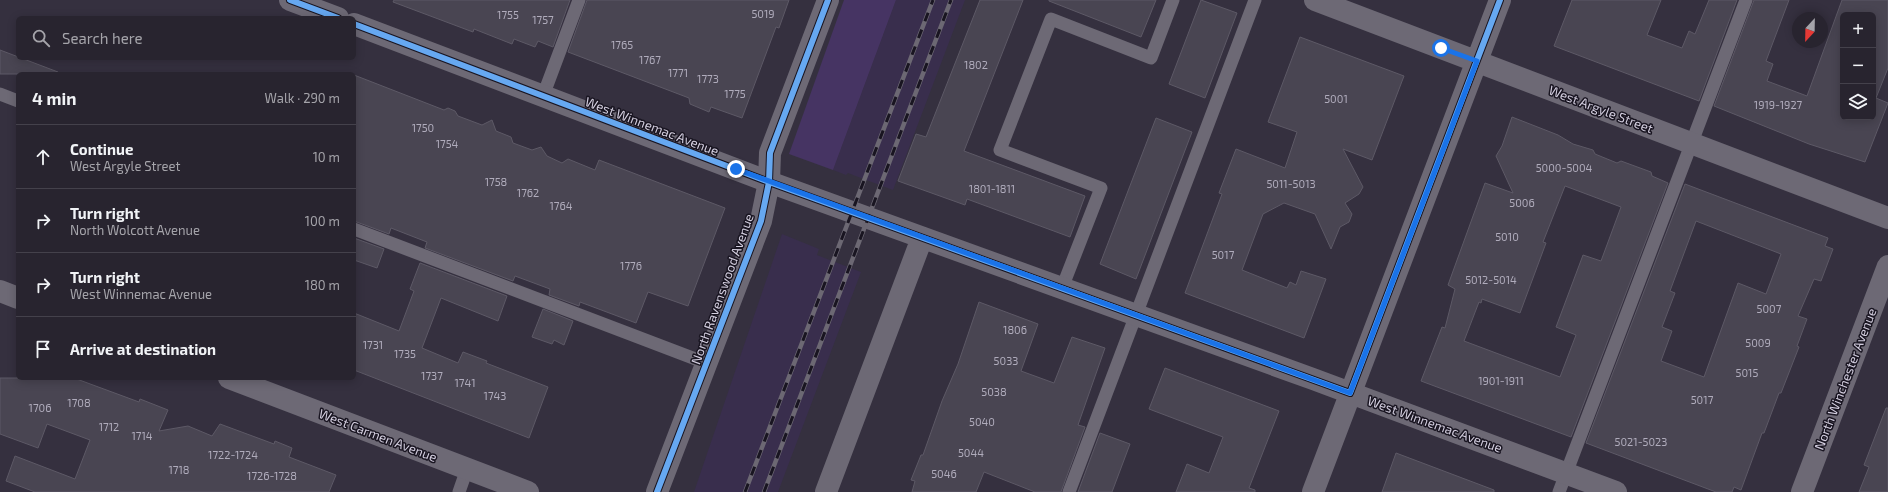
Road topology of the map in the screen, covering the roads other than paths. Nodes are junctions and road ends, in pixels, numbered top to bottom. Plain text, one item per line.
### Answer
1 (290, 0) edge
2 (579, 0) edge
3 (828, 0) edge
4 (1173, 0) edge
5 (1255, 0) edge
6 (1315, 0) edge
7 (1500, 0) edge
8 (1746, 0) edge
9 (312, 4) edge
10 (334, 16) edge
11 (356, 25) edge
12 (1477, 61) junction
13 (0, 94) edge
14 (543, 96) junction
15 (16, 100) edge
16 (1692, 143) junction
17 (769, 182) junction
18 (1888, 218) edge
19 (356, 230) edge
20 (922, 238) junction
21 (1888, 266) edge
22 (1062, 288) junction
23 (0, 291) edge
24 (16, 297) edge
25 (1137, 316) junction
26 (706, 363) junction
27 (234, 380) edge
28 (1350, 393) junction
29 (468, 469) junction
30 (1563, 483) edge
31 (459, 492) edge
32 (528, 492) edge
33 (657, 492) edge
34 (826, 492) edge
35 (1069, 492) edge
36 (1312, 492) edge
37 (1616, 492) edge
38 (1802, 492) edge

1 - 9 street
2 - 14 lane
3 - 17 street, North Ravenswood Avenue
4 - 22 lane
5 - 25 lane
6 - 12 street, West Argyle Street
7 - 12 street
8 - 16 lane
9 - 10 street
11 - 14 street, West Winnemac Avenue
12 - 16 street, West Argyle Street
12 - 28 street
13 - 15 lane
14 - 17 street, West Winnemac Avenue
16 - 18 street, West Argyle Street
16 - 30 lane
17 - 20 street, West Winnemac Avenue
17 - 26 street, North Ravenswood Avenue
19 - 26 lane
20 - 22 street, West Winnemac Avenue
20 - 34 street
21 - 38 street, North Winchester Avenue
22 - 25 street, West Winnemac Avenue
23 - 24 street
25 - 28 street, West Winnemac Avenue
25 - 35 lane
26 - 33 street, North Ravenswood Avenue
27 - 29 street, West Carmen Avenue
28 - 30 street, West Winnemac Avenue
28 - 36 street
29 - 31 lane
29 - 32 street, West Carmen Avenue
30 - 37 street, West Winnemac Avenue

